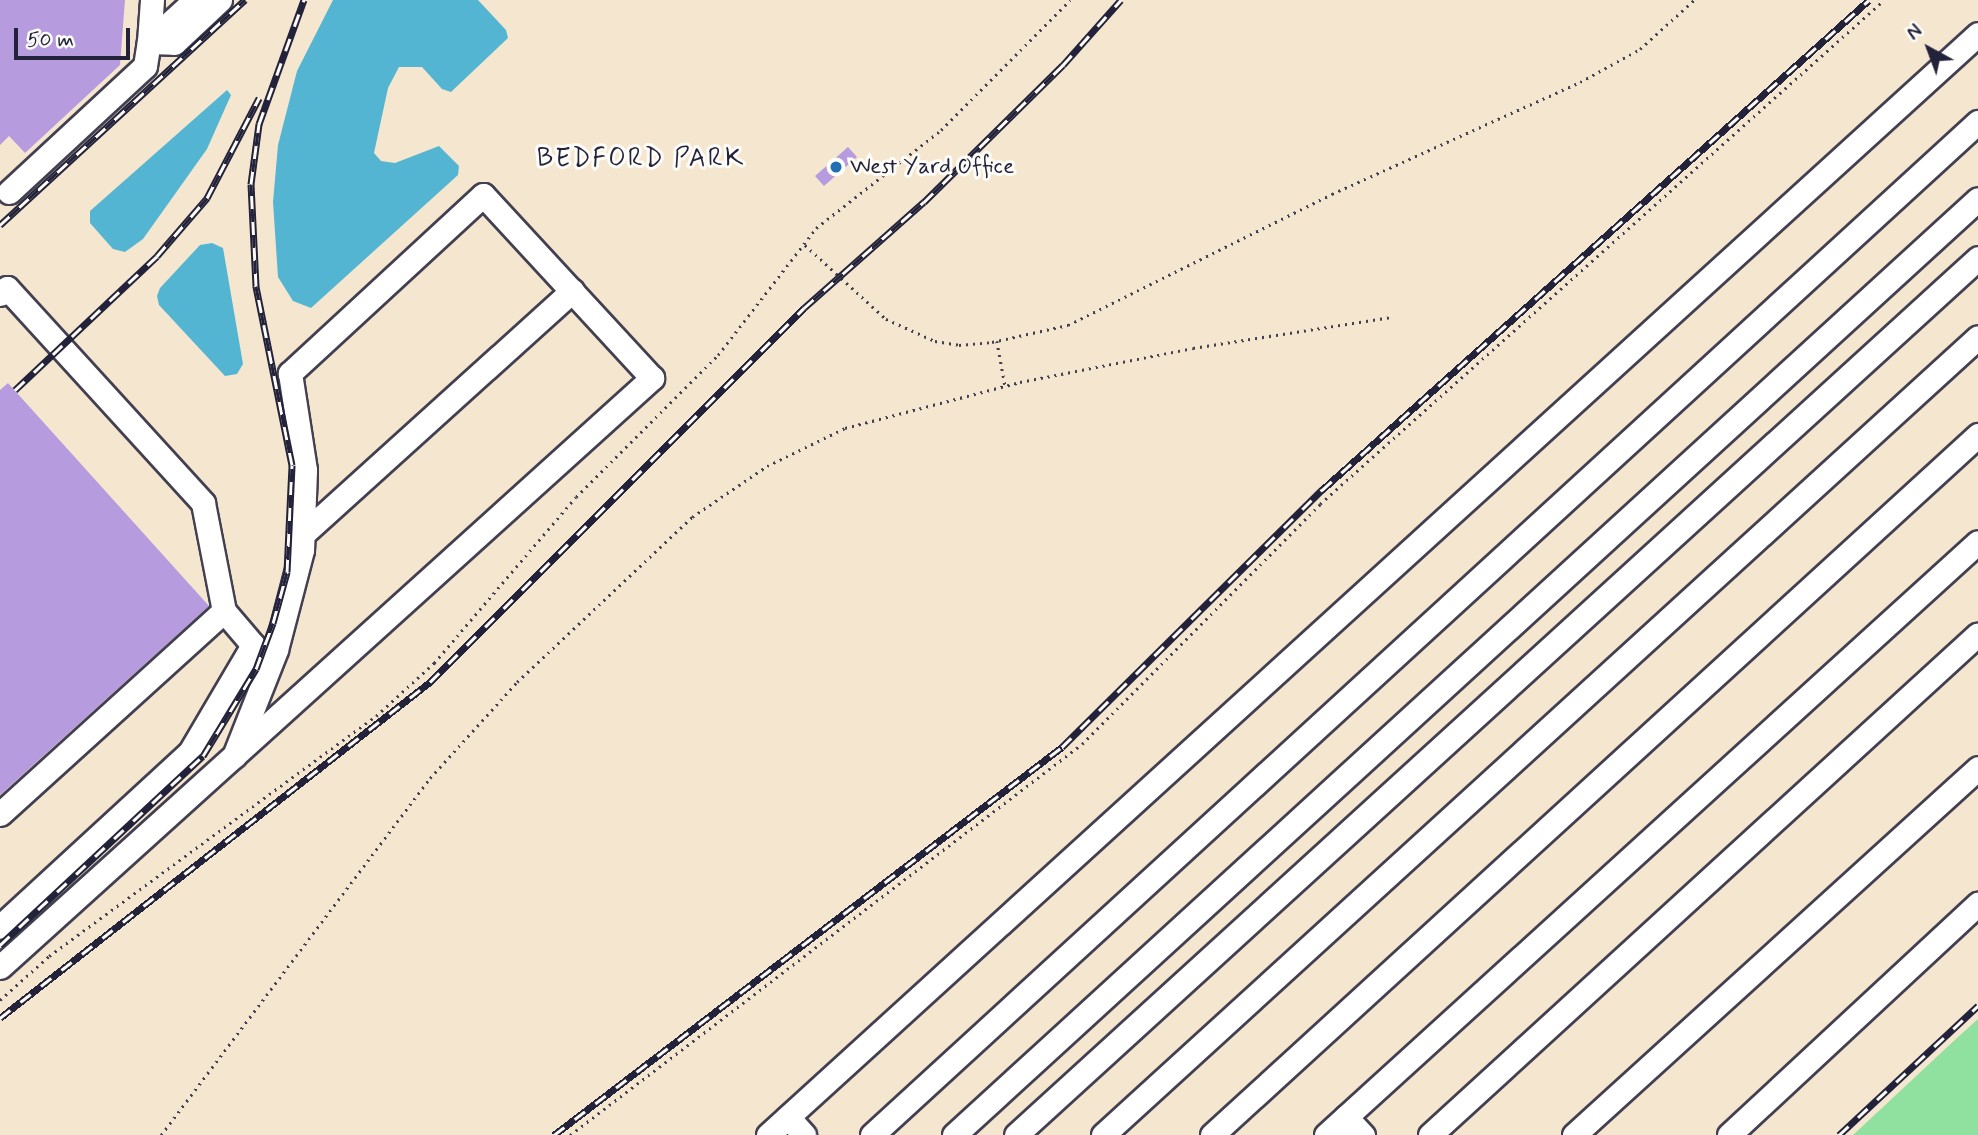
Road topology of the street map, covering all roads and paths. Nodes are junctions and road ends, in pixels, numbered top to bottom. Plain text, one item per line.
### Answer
1 (152, 0) edge
2 (195, 0) edge
3 (220, 0) edge
4 (1070, 0) edge
5 (1694, 0) edge
6 (1884, 0) edge
7 (1978, 34) edge
8 (149, 42) junction
9 (1978, 122) edge
10 (9, 192) dead end
11 (1978, 199) edge
12 (805, 245) junction
13 (1978, 258) edge
14 (572, 291) junction
15 (0, 294) edge
16 (1392, 317) dead end
17 (1978, 337) edge
18 (997, 341) junction
19 (1005, 385) junction
20 (1978, 435) edge
21 (303, 534) junction
22 (1978, 542) edge
23 (223, 611) junction
24 (1978, 634) edge
25 (233, 756) junction
26 (1978, 768) edge
27 (0, 814) edge
28 (1978, 904) edge
29 (0, 927) edge
30 (0, 967) edge
31 (0, 1000) edge
32 (788, 1117) junction
33 (1341, 1126) edge
34 (161, 1135) edge
35 (570, 1135) edge
36 (768, 1135) edge
37 (803, 1135) edge
38 (872, 1135) edge
39 (954, 1135) edge
40 (1016, 1135) edge
41 (1103, 1135) edge
42 (1212, 1135) edge
43 (1326, 1135) edge
44 (1363, 1135) edge
45 (1430, 1135) edge
46 (1574, 1135) edge
47 (1729, 1135) edge

1 - 8 lane
2 - 8 lane
3 - 8 lane
4 - 12 path
5 - 18 path
6 - 35 path
7 - 32 lane
8 - 10 lane
9 - 38 lane
11 - 39 lane
12 - 18 path
12 - 31 path
13 - 40 lane
14 - 21 lane
14 - 21 lane
14 - 25 lane
15 - 23 lane
16 - 19 path
17 - 41 lane
18 - 19 path
19 - 34 path
20 - 42 lane
21 - 25 lane
22 - 33 lane
23 - 27 lane
23 - 29 lane
24 - 45 lane
25 - 30 lane
26 - 46 lane
28 - 47 lane
32 - 36 lane
32 - 37 lane
33 - 43 lane
33 - 44 lane

